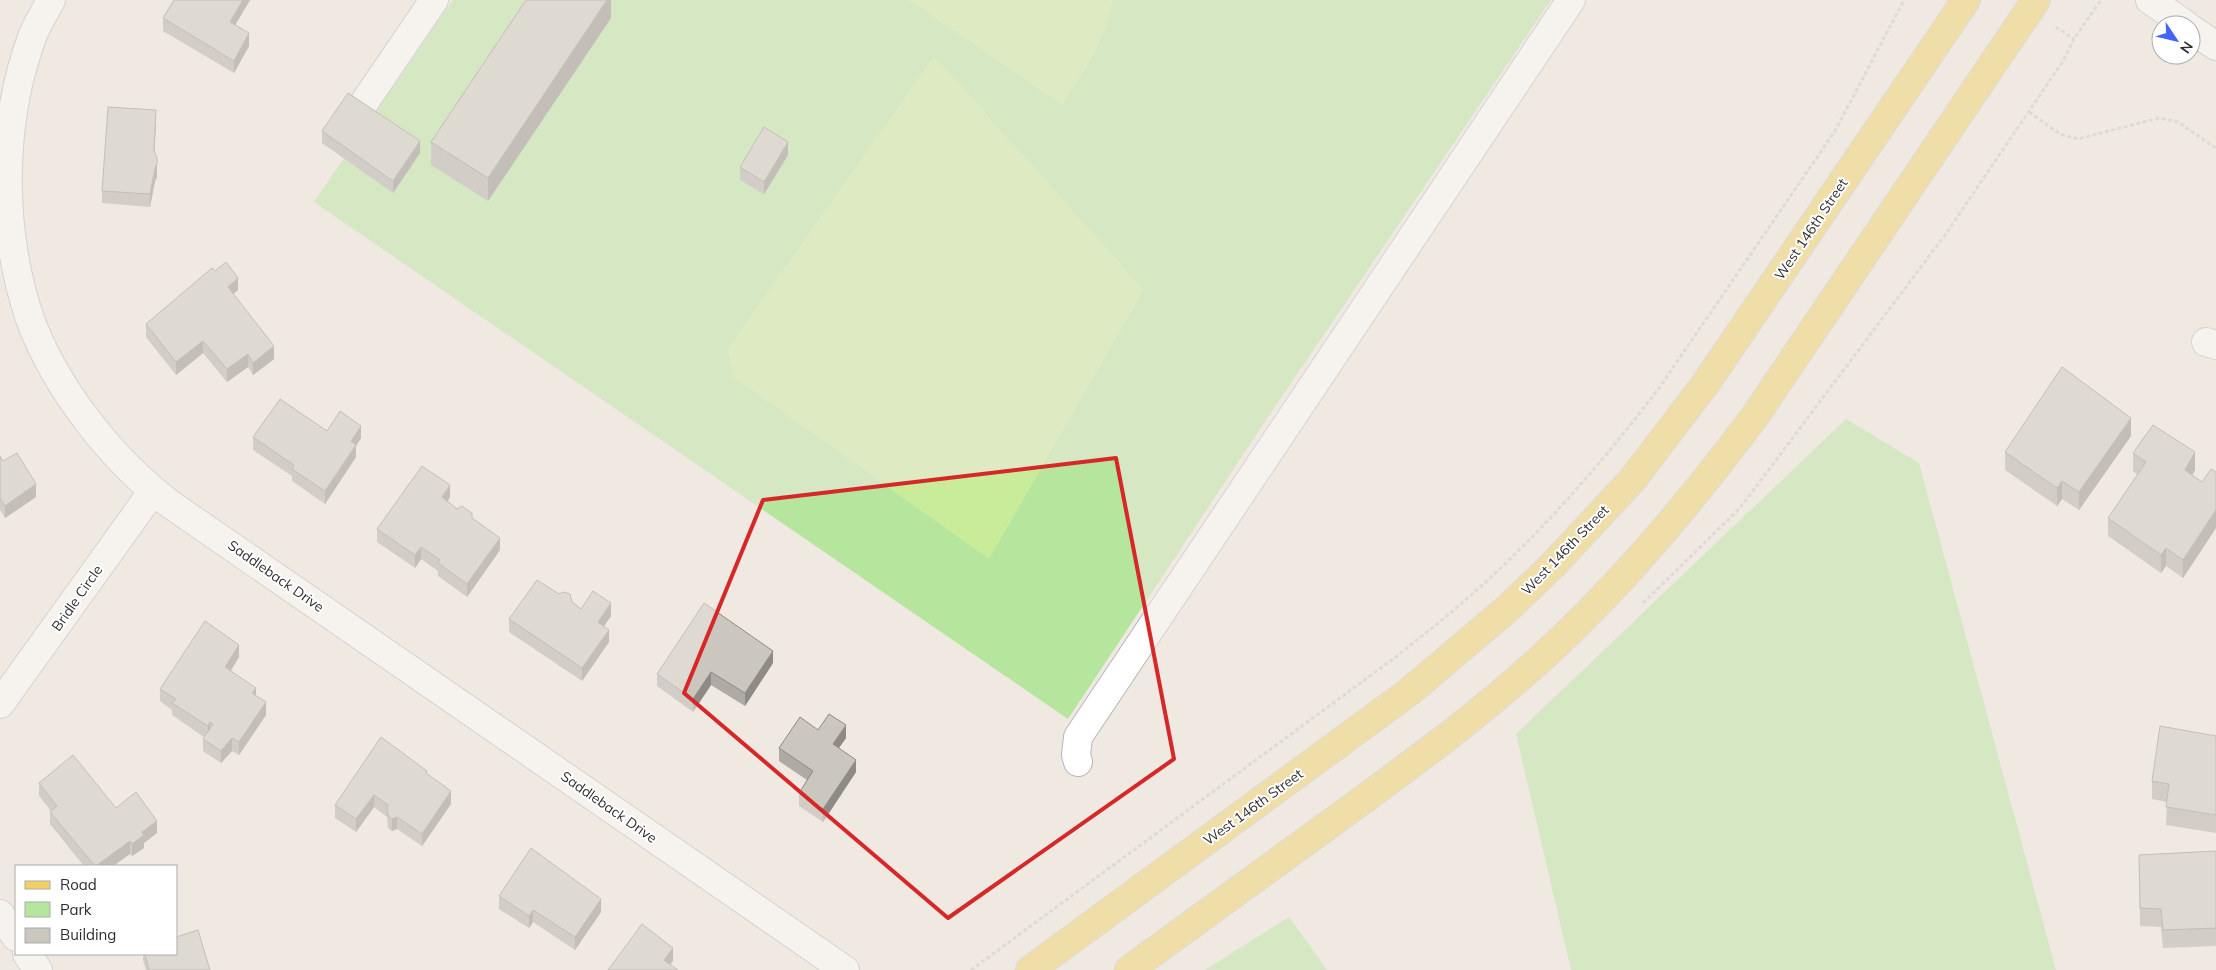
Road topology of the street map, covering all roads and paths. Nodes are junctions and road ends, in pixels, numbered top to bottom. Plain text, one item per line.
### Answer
1 (52, 0) edge
2 (434, 0) edge
3 (1571, 0) edge
4 (1904, 0) edge
5 (1966, 0) edge
6 (2036, 0) edge
7 (2101, 0) edge
8 (2150, 0) edge
9 (2172, 15) edge
10 (2201, 36) edge
11 (2074, 39) dead end
12 (2216, 46) edge
13 (364, 104) edge
14 (2029, 112) dead end
15 (2216, 148) edge
16 (153, 490) junction
17 (0, 704) edge
18 (1078, 762) dead end
19 (0, 914) edge
20 (15, 936) edge
21 (29, 955) edge
22 (38, 970) edge
23 (845, 970) edge
24 (971, 970) edge
25 (1030, 970) edge
26 (1129, 970) edge

1 - 16 street, Saddleback Drive
2 - 13 street
3 - 18 street
4 - 24 path
5 - 25 main road, West 146th Street
6 - 26 main road
7 - 11 path
8 - 9 street
10 - 12 street
14 - 15 path
16 - 17 street, Bridle Circle
16 - 23 street, Saddleback Drive
19 - 20 street
21 - 22 street

